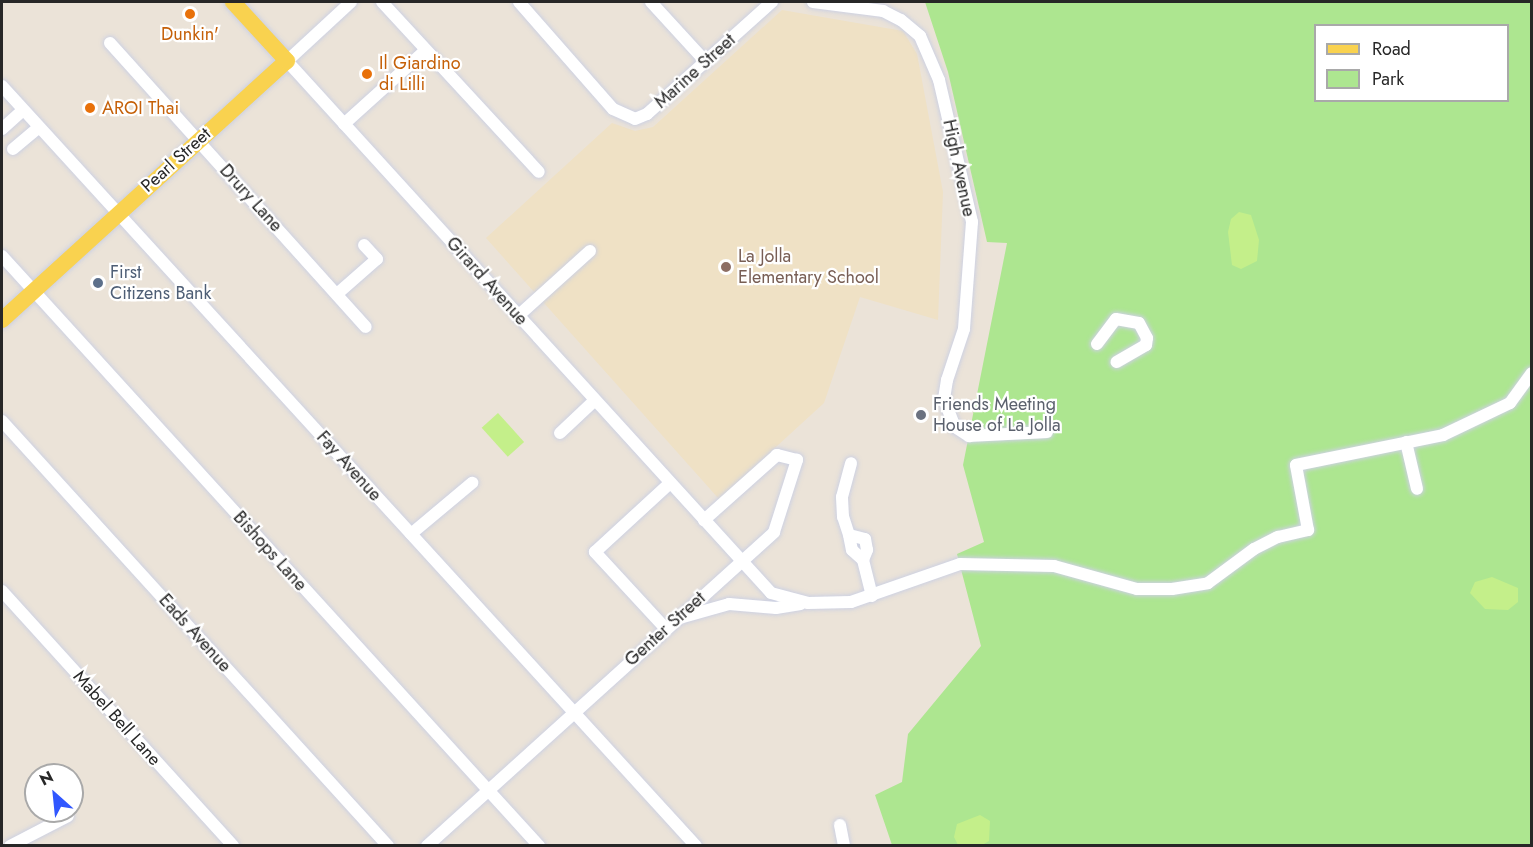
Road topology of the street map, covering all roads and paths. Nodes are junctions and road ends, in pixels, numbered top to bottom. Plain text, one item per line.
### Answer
1 (233, 2) edge
2 (351, 2) edge
3 (382, 2) edge
4 (519, 2) edge
5 (651, 2) edge
6 (772, 2) edge
7 (813, 2) edge
8 (110, 43) dead end
9 (426, 50) junction
10 (287, 61) junction
11 (706, 62) junction
12 (2, 86) edge
13 (23, 110) junction
14 (344, 124) junction
15 (39, 127) junction
16 (2, 129) edge
17 (198, 140) junction
18 (13, 149) dead end
19 (539, 172) dead end
20 (118, 214) junction
21 (364, 245) dead end
22 (590, 251) dead end
23 (2, 256) edge
24 (33, 291) junction
25 (337, 294) junction
26 (518, 316) junction
27 (2, 320) edge
28 (366, 327) dead end
29 (1097, 344) dead end
30 (1117, 362) dead end
31 (1532, 373) edge
32 (595, 400) junction
33 (2, 421) edge
34 (1047, 432) dead end
35 (560, 433) dead end
36 (1406, 441) junction
37 (851, 463) dead end
38 (472, 483) dead end
39 (670, 483) junction
40 (1417, 489) dead end
41 (704, 520) junction
42 (411, 534) junction
43 (741, 561) junction
44 (2, 591) edge
45 (872, 596) junction
46 (808, 603) junction
47 (676, 620) junction
48 (666, 629) junction
49 (574, 712) junction
50 (488, 790) junction
51 (54, 823) edge
52 (840, 825) dead end
53 (695, 845) edge
54 (10, 846) edge
55 (233, 846) edge
56 (388, 846) edge
57 (427, 846) edge
58 (539, 846) edge
59 (844, 846) edge

1 - 10 main road, Girard Avenue
2 - 10 street, Pearl Street
3 - 9 street
4 - 11 street, Marine Street
5 - 11 street
6 - 11 street, Marine Street
7 - 34 street, High Avenue
8 - 17 street, Drury Lane
9 - 14 street
9 - 19 street
10 - 14 street, Girard Avenue
10 - 17 main road, Pearl Street
12 - 13 street, Fay Avenue
13 - 15 street, Fay Avenue
13 - 16 street
14 - 26 street, Girard Avenue
15 - 18 street
15 - 20 street, Fay Avenue
17 - 20 main road, Pearl Street
17 - 25 street, Drury Lane
20 - 24 main road, Pearl Street
20 - 42 street, Fay Avenue
21 - 25 street
22 - 26 street
23 - 24 street, Bishops Lane
24 - 27 main road, Pearl Street
24 - 50 street, Bishops Lane
25 - 28 street, Drury Lane
26 - 32 street, Girard Avenue
29 - 30 street
31 - 36 street
32 - 35 street
32 - 39 street, Girard Avenue
33 - 56 street, Eads Avenue
36 - 40 street
36 - 45 street
37 - 45 street
38 - 42 street
39 - 41 street, Girard Avenue
39 - 48 street
41 - 43 street, Girard Avenue
41 - 43 street, Genter Street
42 - 49 street, Fay Avenue
43 - 46 street
43 - 47 street, Genter Street
44 - 55 street, Mabel Bell Lane
45 - 46 street
46 - 47 street
47 - 48 street, Genter Street
48 - 49 street, Genter Street
49 - 50 street, Genter Street
49 - 53 street, Fay Avenue
50 - 57 street, Genter Street
50 - 58 street, Bishops Lane
51 - 54 street
52 - 59 street

